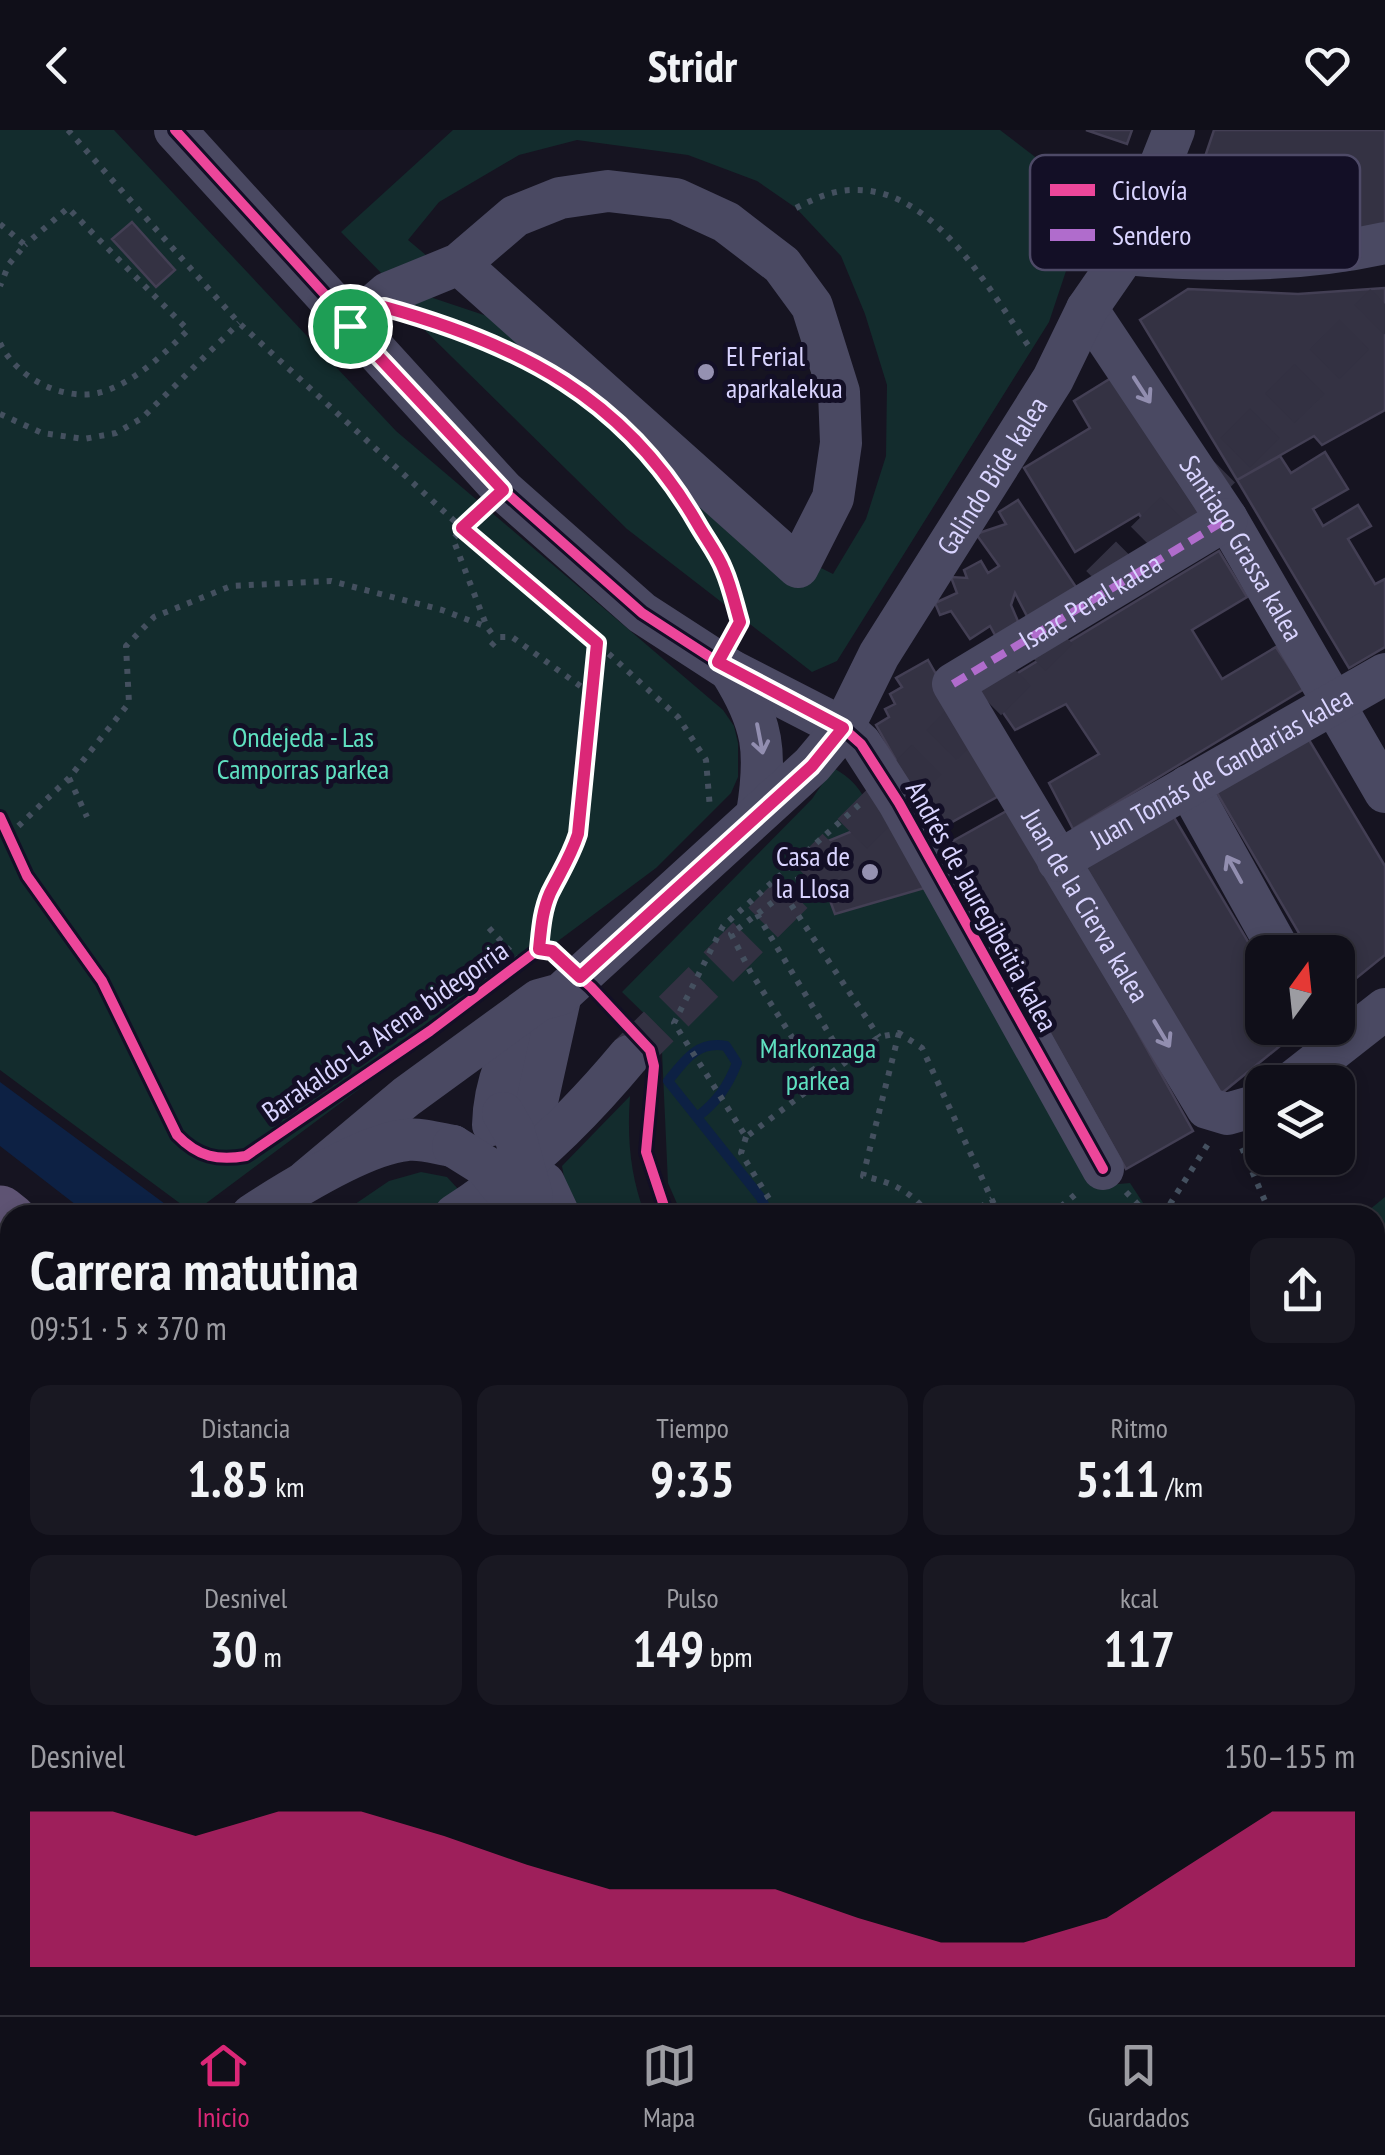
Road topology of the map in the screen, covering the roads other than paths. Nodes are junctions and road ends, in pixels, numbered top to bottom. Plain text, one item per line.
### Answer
1 (175, 130) edge
2 (1174, 130) edge
3 (1164, 155) edge
4 (1385, 244) edge
5 (1360, 250) edge
6 (459, 264) junction
7 (1114, 270) edge
8 (1087, 309) junction
9 (350, 326) junction
10 (1227, 519) junction
11 (724, 666) junction
12 (1385, 674) edge
13 (953, 684) joint
14 (1334, 703) junction
15 (802, 706) junction
16 (843, 728) junction
17 (1188, 786) junction
18 (1385, 792) edge
19 (766, 807) junction
20 (1058, 860) junction
21 (1271, 935) edge
22 (550, 983) junction
23 (1385, 1009) edge
24 (1355, 1025) edge
25 (1323, 1045) edge
26 (629, 1056) tunnel mouth
27 (1306, 1065) edge
28 (406, 1097) junction
29 (1245, 1109) edge
30 (496, 1114) junction
31 (1104, 1169) dead end
32 (298, 1185) junction
33 (530, 1203) edge
34 (267, 1205) edge
35 (471, 1205) edge

1 - 9 street, Andrés de Jauregibeitia kalea
2 - 3 street, Galindo Bide kalea
4 - 5 street
6 - 6 street
6 - 9 street
7 - 8 street, Galindo Bide kalea
8 -> 10 street, Santiago Grassa kalea
8 - 16 street, Galindo Bide kalea
9 - 11 street, Andrés de Jauregibeitia kalea
10 - 13 street, Isaac Peral kalea
10 - 14 street, Santiago Grassa kalea
11 - 15 street, Andrés de Jauregibeitia kalea
11 -> 19 street
12 - 14 street, Juan Tomás de Gandarias kalea
13 - 20 street, Juan de la Cierva kalea
14 - 17 street, Juan Tomás de Gandarias kalea
14 - 18 street, Santiago Grassa kalea
15 - 16 street, Andrés de Jauregibeitia kalea
15 - 19 street, Galindo Bide kalea
16 - 19 street, Galindo Bide kalea
16 - 31 street, Andrés de Jauregibeitia kalea
17 - 20 street, Juan Tomás de Gandarias kalea
21 -> 17 street
19 - 22 street, Galindo Bide kalea
20 -> 29 street, Juan de la Cierva kalea
22 - 28 street
22 - 30 street
22 - 33 street
23 - 24 street
25 - 27 street
26 - 35 street
28 - 30 street
28 - 32 street
30 - 33 street
32 - 33 street, bridge
32 - 34 street

